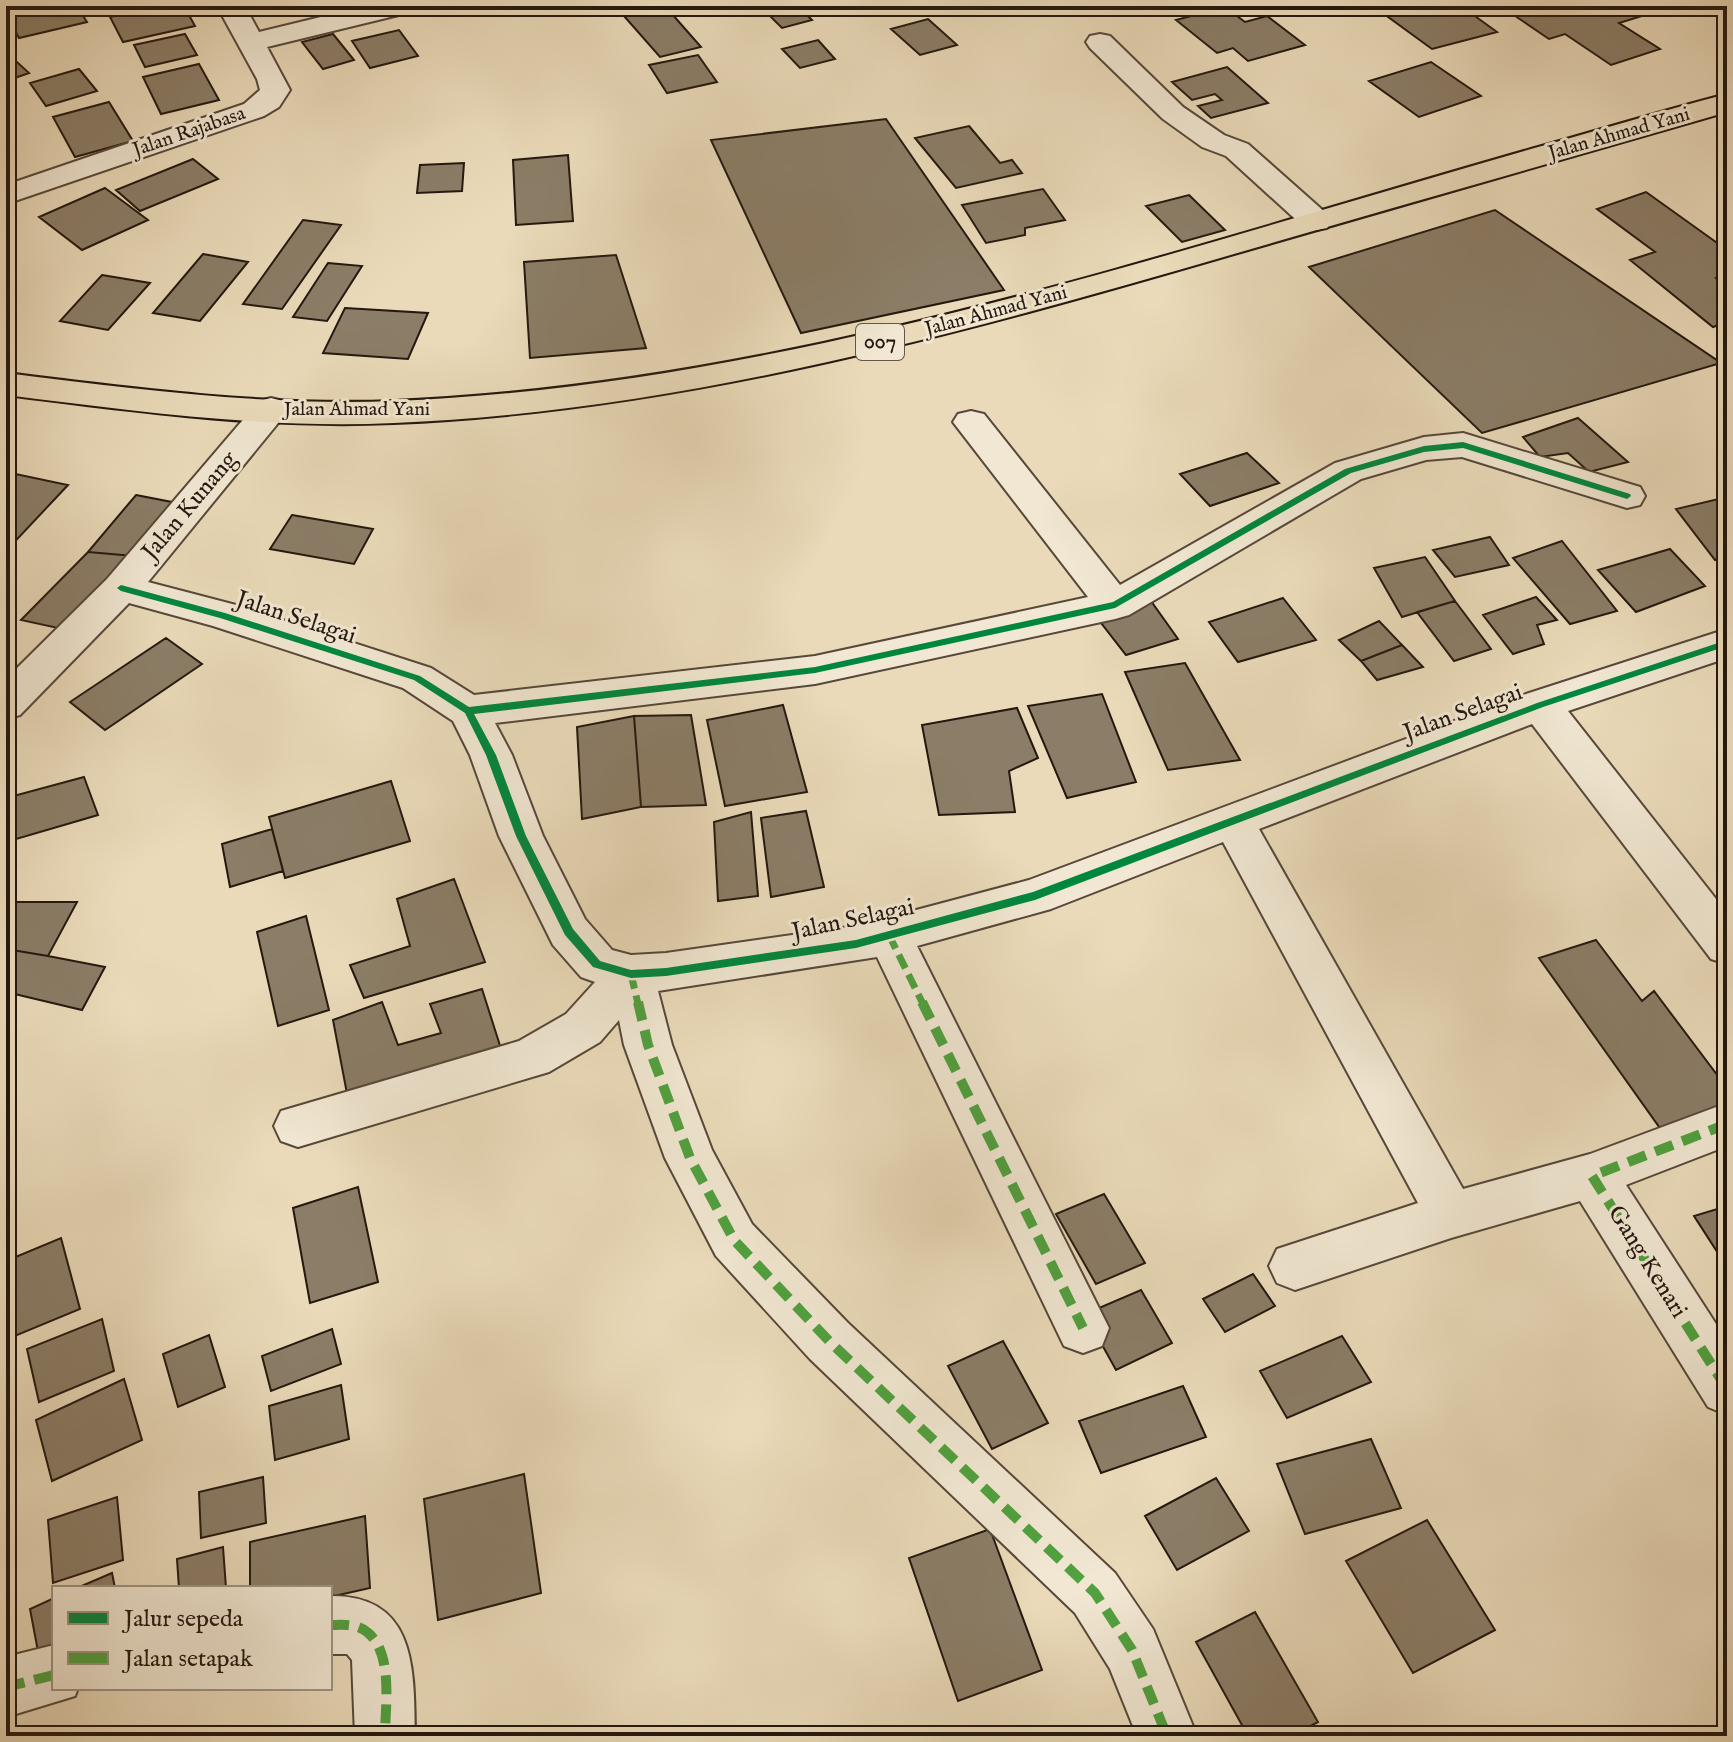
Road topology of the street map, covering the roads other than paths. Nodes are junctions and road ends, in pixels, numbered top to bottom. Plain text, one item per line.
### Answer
1 (231, 6) edge
2 (401, 6) edge
3 (251, 42) junction
4 (1100, 42) dead end
5 (1727, 103) edge
6 (6, 195) edge
7 (1316, 221) junction
8 (6, 384) edge
9 (271, 409) junction
10 (971, 422) dead end
11 (1627, 496) dead end
12 (121, 588) junction
13 (1115, 605) junction
14 (1727, 643) edge
15 (6, 704) edge
16 (1540, 705) junction
17 (468, 711) junction
18 (1232, 819) junction
19 (889, 935) junction
20 (1727, 946) edge
21 (631, 974) junction
22 (1727, 1124) edge
23 (298, 1126) dead end
24 (1592, 1176) junction
25 (1451, 1215) junction
26 (1295, 1266) dead end
27 (1083, 1328) dead end
28 (1727, 1389) edge
29 (332, 1625) edge
30 (52, 1676) edge
31 (6, 1687) edge
32 (385, 1736) edge
33 (1167, 1736) edge

1 - 3 street, Jalan Rajabasa
2 - 3 street
3 - 6 street, Jalan Rajabasa
4 - 7 street
5 - 7 main road, Jalan Ahmad Yani / 007
7 - 9 main road, Jalan Ahmad Yani / 007
8 - 9 main road, Jalan Ahmad Yani / 007
9 - 12 street, Jalan Kunang
10 - 13 street
11 - 13 street
12 - 15 street, Jalan Kunang
12 - 17 street, Jalan Selagai
13 - 17 street
14 - 16 street, Jalan Selagai
16 - 18 street, Jalan Selagai
16 - 20 street
17 - 21 street, Jalan Selagai
18 - 19 street, Jalan Selagai
18 - 25 street
19 - 21 street, Jalan Selagai
19 - 27 street
21 - 23 street
21 - 33 street
22 - 24 street
24 - 25 street
24 - 28 street, Gang Kenari
25 - 26 street
29 - 32 street
30 - 31 street

